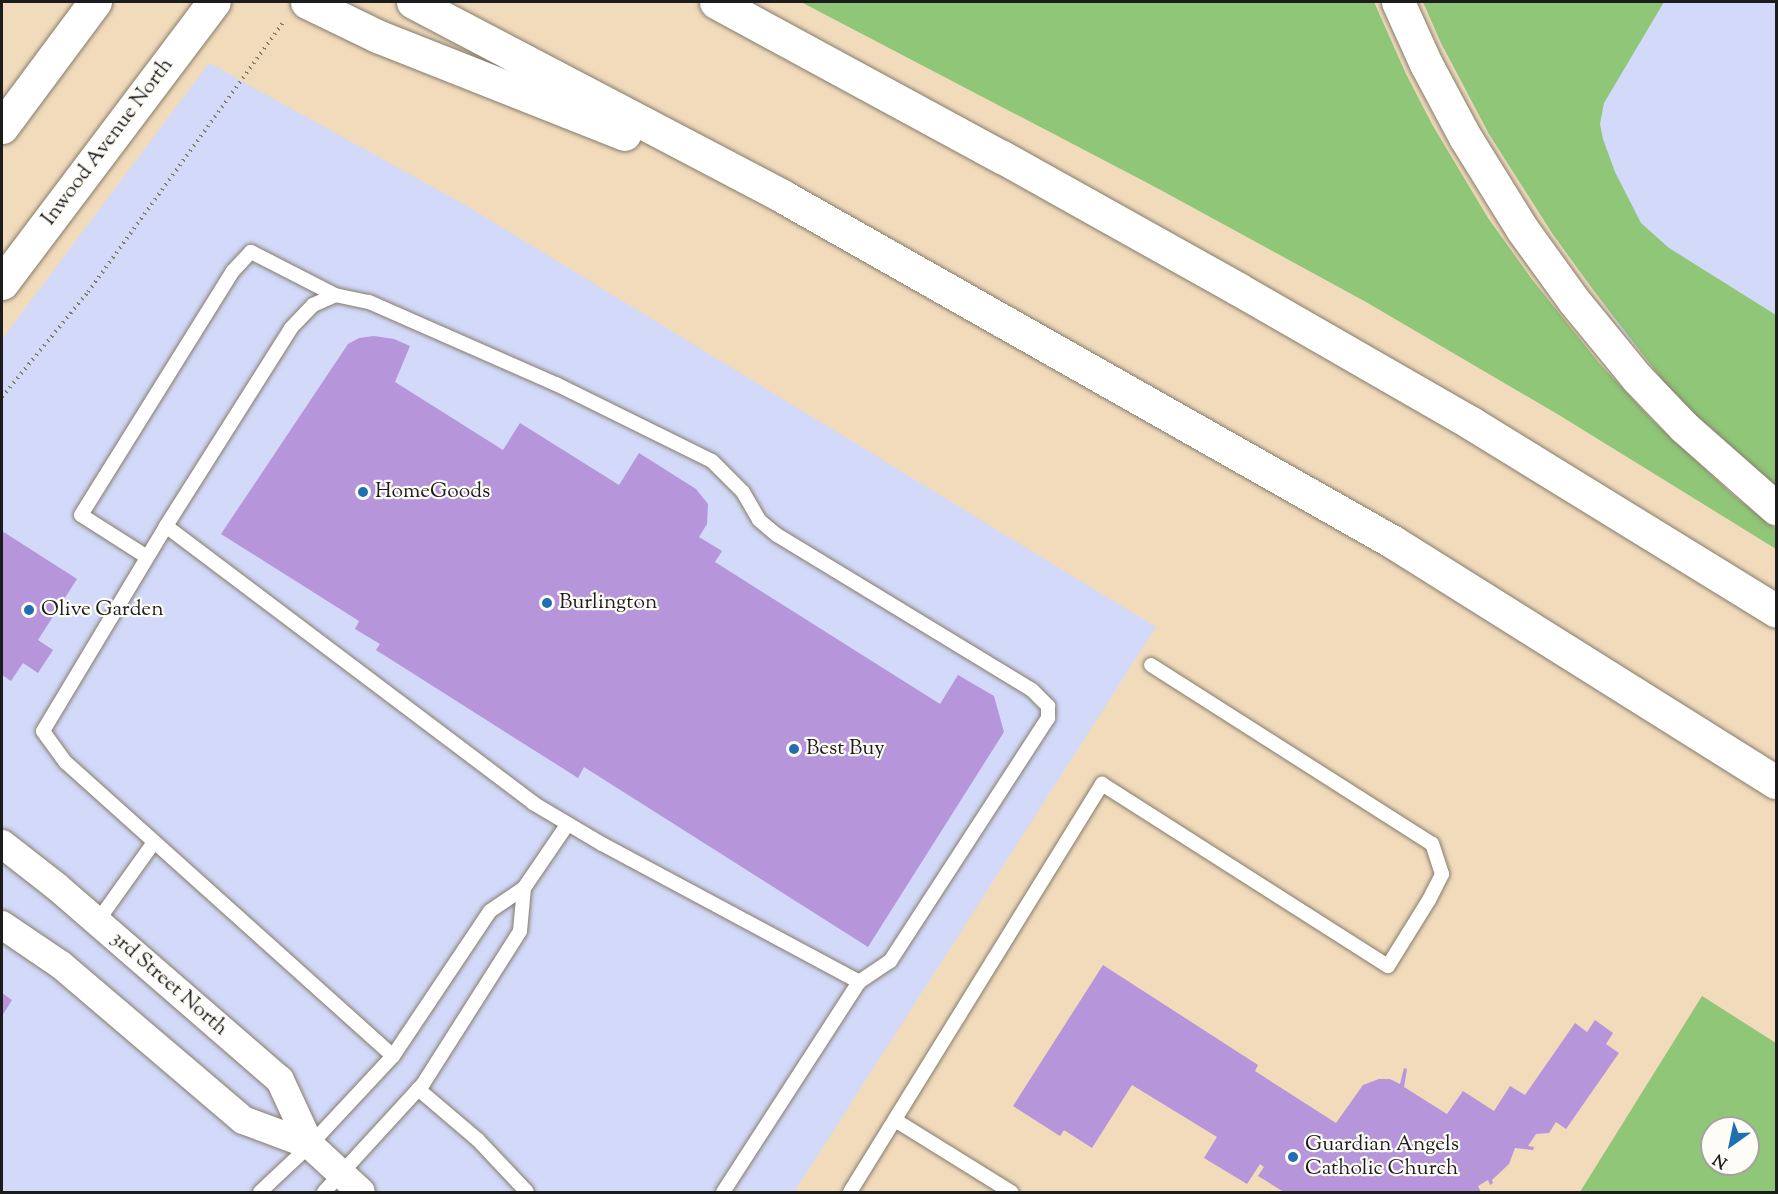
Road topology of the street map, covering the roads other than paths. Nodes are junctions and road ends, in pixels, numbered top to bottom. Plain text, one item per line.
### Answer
1 (95, 2) edge
2 (214, 2) edge
3 (412, 2) edge
4 (716, 2) edge
5 (1398, 2) edge
6 (297, 10) edge
7 (2, 128) edge
8 (782, 196) junction
9 (2, 283) edge
10 (335, 295) junction
11 (1776, 508) edge
12 (166, 526) junction
13 (147, 557) junction
14 (1776, 611) edge
15 (1151, 665) dead end
16 (1776, 782) edge
17 (567, 825) junction
18 (154, 842) junction
19 (2, 844) edge
20 (524, 888) junction
21 (97, 922) junction
22 (2, 925) edge
23 (859, 982) junction
24 (393, 1056) junction
25 (418, 1089) junction
26 (895, 1120) junction
27 (310, 1145) junction
28 (342, 1187) edge
29 (260, 1192) edge
30 (527, 1192) edge
31 (723, 1192) edge
32 (850, 1192) edge
33 (1011, 1192) edge

1 - 7 main road
2 - 9 main road, Inwood Avenue North
3 - 8 main road
4 - 14 main road
5 - 11 main road
6 - 8 main road
8 - 16 main road
10 - 12 lane
10 - 13 lane
10 - 23 lane
12 - 13 lane
12 - 17 lane
13 - 18 lane
15 - 26 lane
17 - 20 lane
17 - 23 lane
18 - 21 lane
18 - 24 lane
19 - 21 street, 3rd Street North
20 - 24 lane
20 - 25 lane
21 - 27 street, 3rd Street North
22 - 27 street, 3rd Street North
23 - 31 lane
24 - 27 lane
25 - 28 lane
25 - 30 lane
26 - 32 lane
26 - 33 lane
27 - 28 street, 3rd Street North
27 - 29 lane

